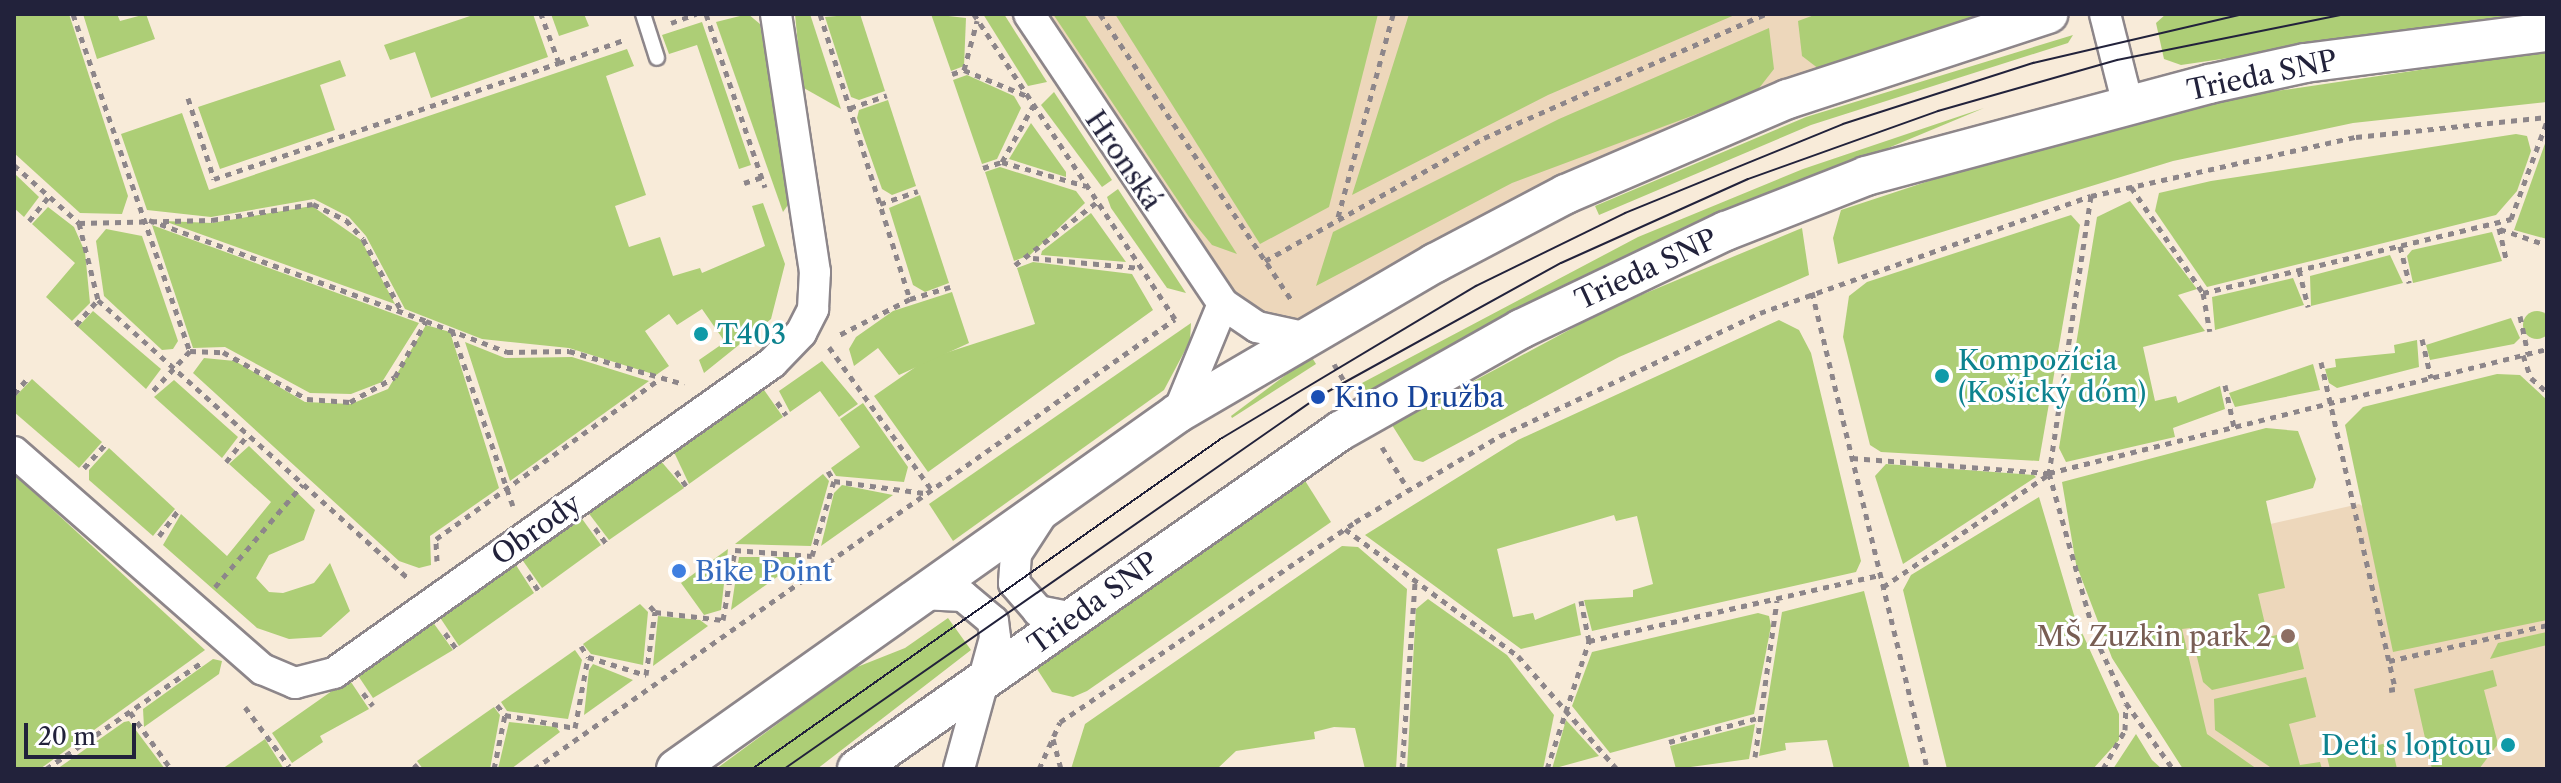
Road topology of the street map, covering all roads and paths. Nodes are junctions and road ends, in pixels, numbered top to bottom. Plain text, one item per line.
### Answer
1 (73, 14) edge
2 (541, 14) edge
3 (643, 14) edge
4 (706, 14) edge
5 (776, 14) edge
6 (820, 14) edge
7 (1029, 14) edge
8 (1100, 14) edge
9 (1393, 14) edge
10 (1765, 14) edge
11 (2048, 14) edge
12 (2105, 14) edge
13 (975, 17) edge
14 (2547, 32) edge
15 (657, 58) dead end
16 (964, 70) junction
17 (952, 74) dead end
18 (887, 95) dead end
19 (1028, 96) junction
20 (188, 98) dead end
21 (2128, 105) junction
22 (1033, 106) junction
23 (849, 108) junction
24 (392, 111) dead end
25 (394, 119) junction
26 (2547, 119) edge
27 (1002, 162) junction
28 (14, 165) edge
29 (983, 168) dead end
30 (762, 177) junction
31 (744, 183) dead end
32 (1087, 186) junction
33 (2131, 187) junction
34 (918, 191) dead end
35 (49, 196) junction
36 (2091, 196) junction
37 (1097, 202) junction
38 (771, 203) dead end
39 (880, 204) junction
40 (144, 218) junction
41 (1338, 218) junction
42 (29, 221) dead end
43 (79, 223) junction
44 (2499, 226) junction
45 (2547, 245) edge
46 (2400, 246) junction
47 (1033, 258) junction
48 (1265, 261) junction
49 (2507, 262) dead end
50 (1015, 265) dead end
51 (1141, 268) junction
52 (2299, 270) junction
53 (2409, 283) dead end
54 (950, 287) dead end
55 (1812, 292) junction
56 (2203, 293) junction
57 (910, 299) junction
58 (98, 300) junction
59 (1223, 304) junction
60 (2308, 307) dead end
61 (402, 312) junction
62 (2520, 316) dead end
63 (426, 321) junction
64 (76, 325) dead end
65 (452, 330) junction
66 (2210, 331) dead end
67 (1308, 334) junction
68 (2422, 339) dead end
69 (827, 343) junction
70 (813, 349) dead end
71 (2547, 349) edge
72 (190, 351) junction
73 (2526, 355) junction
74 (2321, 362) dead end
75 (173, 367) junction
76 (29, 377) dead end
77 (2431, 378) junction
78 (658, 380) junction
79 (2225, 385) dead end
80 (696, 386) dead end
81 (2547, 392) edge
82 (151, 393) dead end
83 (14, 394) edge
84 (774, 399) dead end
85 (2331, 403) junction
86 (1178, 413) junction
87 (786, 415) dead end
88 (1364, 417) junction
89 (2234, 427) junction
90 (248, 435) junction
91 (105, 445) dead end
92 (14, 452) edge
93 (1852, 458) junction
94 (226, 462) dead end
95 (674, 468) dead end
96 (828, 471) dead end
97 (2049, 473) junction
98 (78, 476) dead end
99 (834, 481) junction
100 (303, 484) junction
101 (686, 486) dead end
102 (505, 489) junction
103 (931, 489) junction
104 (1408, 490) junction
105 (925, 493) junction
106 (1050, 502) junction
107 (178, 511) dead end
108 (592, 525) dead end
109 (1345, 529) junction
110 (527, 535) junction
111 (153, 543) dead end
112 (606, 543) dead end
113 (812, 556) junction
114 (820, 567) junction
115 (524, 569) dead end
116 (1880, 575) junction
117 (1415, 583) junction
118 (1883, 587) junction
119 (538, 590) dead end
120 (210, 593) dead end
121 (920, 594) junction
122 (1581, 601) dead end
123 (1777, 601) junction
124 (650, 606) dead end
125 (428, 607) junction
126 (655, 612) junction
127 (1073, 618) junction
128 (723, 620) junction
129 (2547, 625) edge
130 (730, 630) junction
131 (1589, 641) junction
132 (228, 644) junction
133 (581, 646) dead end
134 (456, 648) dead end
135 (588, 657) junction
136 (2389, 661) junction
137 (646, 675) junction
138 (985, 680) junction
139 (653, 685) junction
140 (2389, 690) dead end
141 (2126, 703) junction
142 (1563, 704) junction
143 (497, 705) dead end
144 (245, 707) dead end
145 (130, 712) junction
146 (505, 715) junction
147 (1761, 717) junction
148 (575, 728) junction
149 (580, 736) junction
150 (1053, 738) junction
151 (1669, 742) dead end
152 (1755, 757) dead end
153 (289, 766) dead end
154 (46, 769) edge
155 (171, 769) edge
156 (494, 769) edge
157 (534, 769) edge
158 (676, 769) edge
159 (857, 769) edge
160 (959, 769) edge
161 (1039, 769) edge
162 (1061, 769) edge
163 (1402, 769) edge
164 (1547, 769) edge
165 (1617, 769) edge
166 (1927, 769) edge
167 (2103, 769) edge
168 (2173, 769) edge

1 - 40 path
2 - 25 path
3 - 15 lane
4 - 30 path
5 - 110 street, Obrody
6 - 23 path
7 - 59 street, Hronská
8 - 48 path
9 - 41 path
10 - 41 path
11 - 67 street
12 - 21 street
13 - 16 path
13 - 19 path
14 - 21 street, Trieda SNP
16 - 17 path
16 - 19 path
18 - 23 path
19 - 22 path
20 - 25 path
21 - 88 street, Trieda SNP
22 - 27 path
22 - 32 path
23 - 39 path
24 - 25 path
26 - 33 path
26 - 44 path
27 - 29 path
27 - 32 path
28 - 35 path
30 - 31 path
30 - 38 path
32 - 37 path
33 - 36 path
33 - 56 path
34 - 39 path
35 - 42 path
35 - 43 path
36 - 55 path
36 - 97 path
37 - 47 path
37 - 51 path
39 - 57 path
40 - 43 path
40 - 61 path
40 - 61 path
40 - 72 path
41 - 48 path
43 - 58 path
44 - 45 path
44 - 46 path
44 - 49 path
46 - 52 path
46 - 53 path
47 - 50 path
47 - 51 path
48 - 67 path
51 - 103 path
52 - 56 path
52 - 60 path
54 - 57 path
55 - 93 path
55 - 104 path
56 - 66 path
57 - 69 path
58 - 64 path
58 - 75 path
59 - 67 street
59 - 86 street
61 - 63 path
62 - 73 path
63 - 65 path
63 - 72 path
65 - 78 path
65 - 102 path
67 - 86 street
67 - 88 path
68 - 77 path
69 - 70 path
69 - 103 path
71 - 73 path
72 - 75 path
73 - 77 path
73 - 81 path
74 - 85 path
75 - 82 path
75 - 90 path
76 - 83 path
77 - 85 path
78 - 80 path
78 - 102 path
79 - 89 path
84 - 87 path
85 - 89 path
85 - 136 path
86 - 106 street
88 - 104 path
88 - 127 street, Trieda SNP
89 - 97 path
90 - 94 path
90 - 100 path
91 - 98 path
92 - 132 street, Obrody
93 - 97 path
93 - 116 path
95 - 101 path
96 - 99 path
97 - 118 path
97 - 141 path
99 - 105 path
99 - 113 path
100 - 120 path
100 - 125 path
102 - 110 path
102 - 125 path
103 - 105 path
104 - 109 path
105 - 114 path
106 - 121 street
106 - 127 street
107 - 111 path
108 - 112 path
109 - 117 path
109 - 150 path
110 - 125 street, Obrody
113 - 114 path
113 - 128 path
114 - 130 path
115 - 119 path
116 - 118 path
116 - 123 path
117 - 142 path
117 - 163 path
118 - 166 path
121 - 138 street
121 - 158 street
122 - 131 path
123 - 131 path
123 - 147 path
124 - 126 path
125 - 132 street, Obrody
125 - 134 path
126 - 128 path
126 - 137 path
127 - 138 street, Trieda SNP
128 - 130 path
129 - 136 path
130 - 139 path
131 - 142 path
132 - 145 path
133 - 135 path
135 - 137 path
135 - 148 path
136 - 140 path
137 - 139 path
138 - 159 street, Trieda SNP
138 - 160 street
139 - 149 path
141 - 167 path
141 - 168 path
142 - 164 path
142 - 165 path
143 - 146 path
144 - 153 path
145 - 154 path
145 - 155 path
146 - 148 path
146 - 156 path
147 - 151 path
147 - 152 path
148 - 149 path
149 - 157 path
150 - 161 path
150 - 162 path

